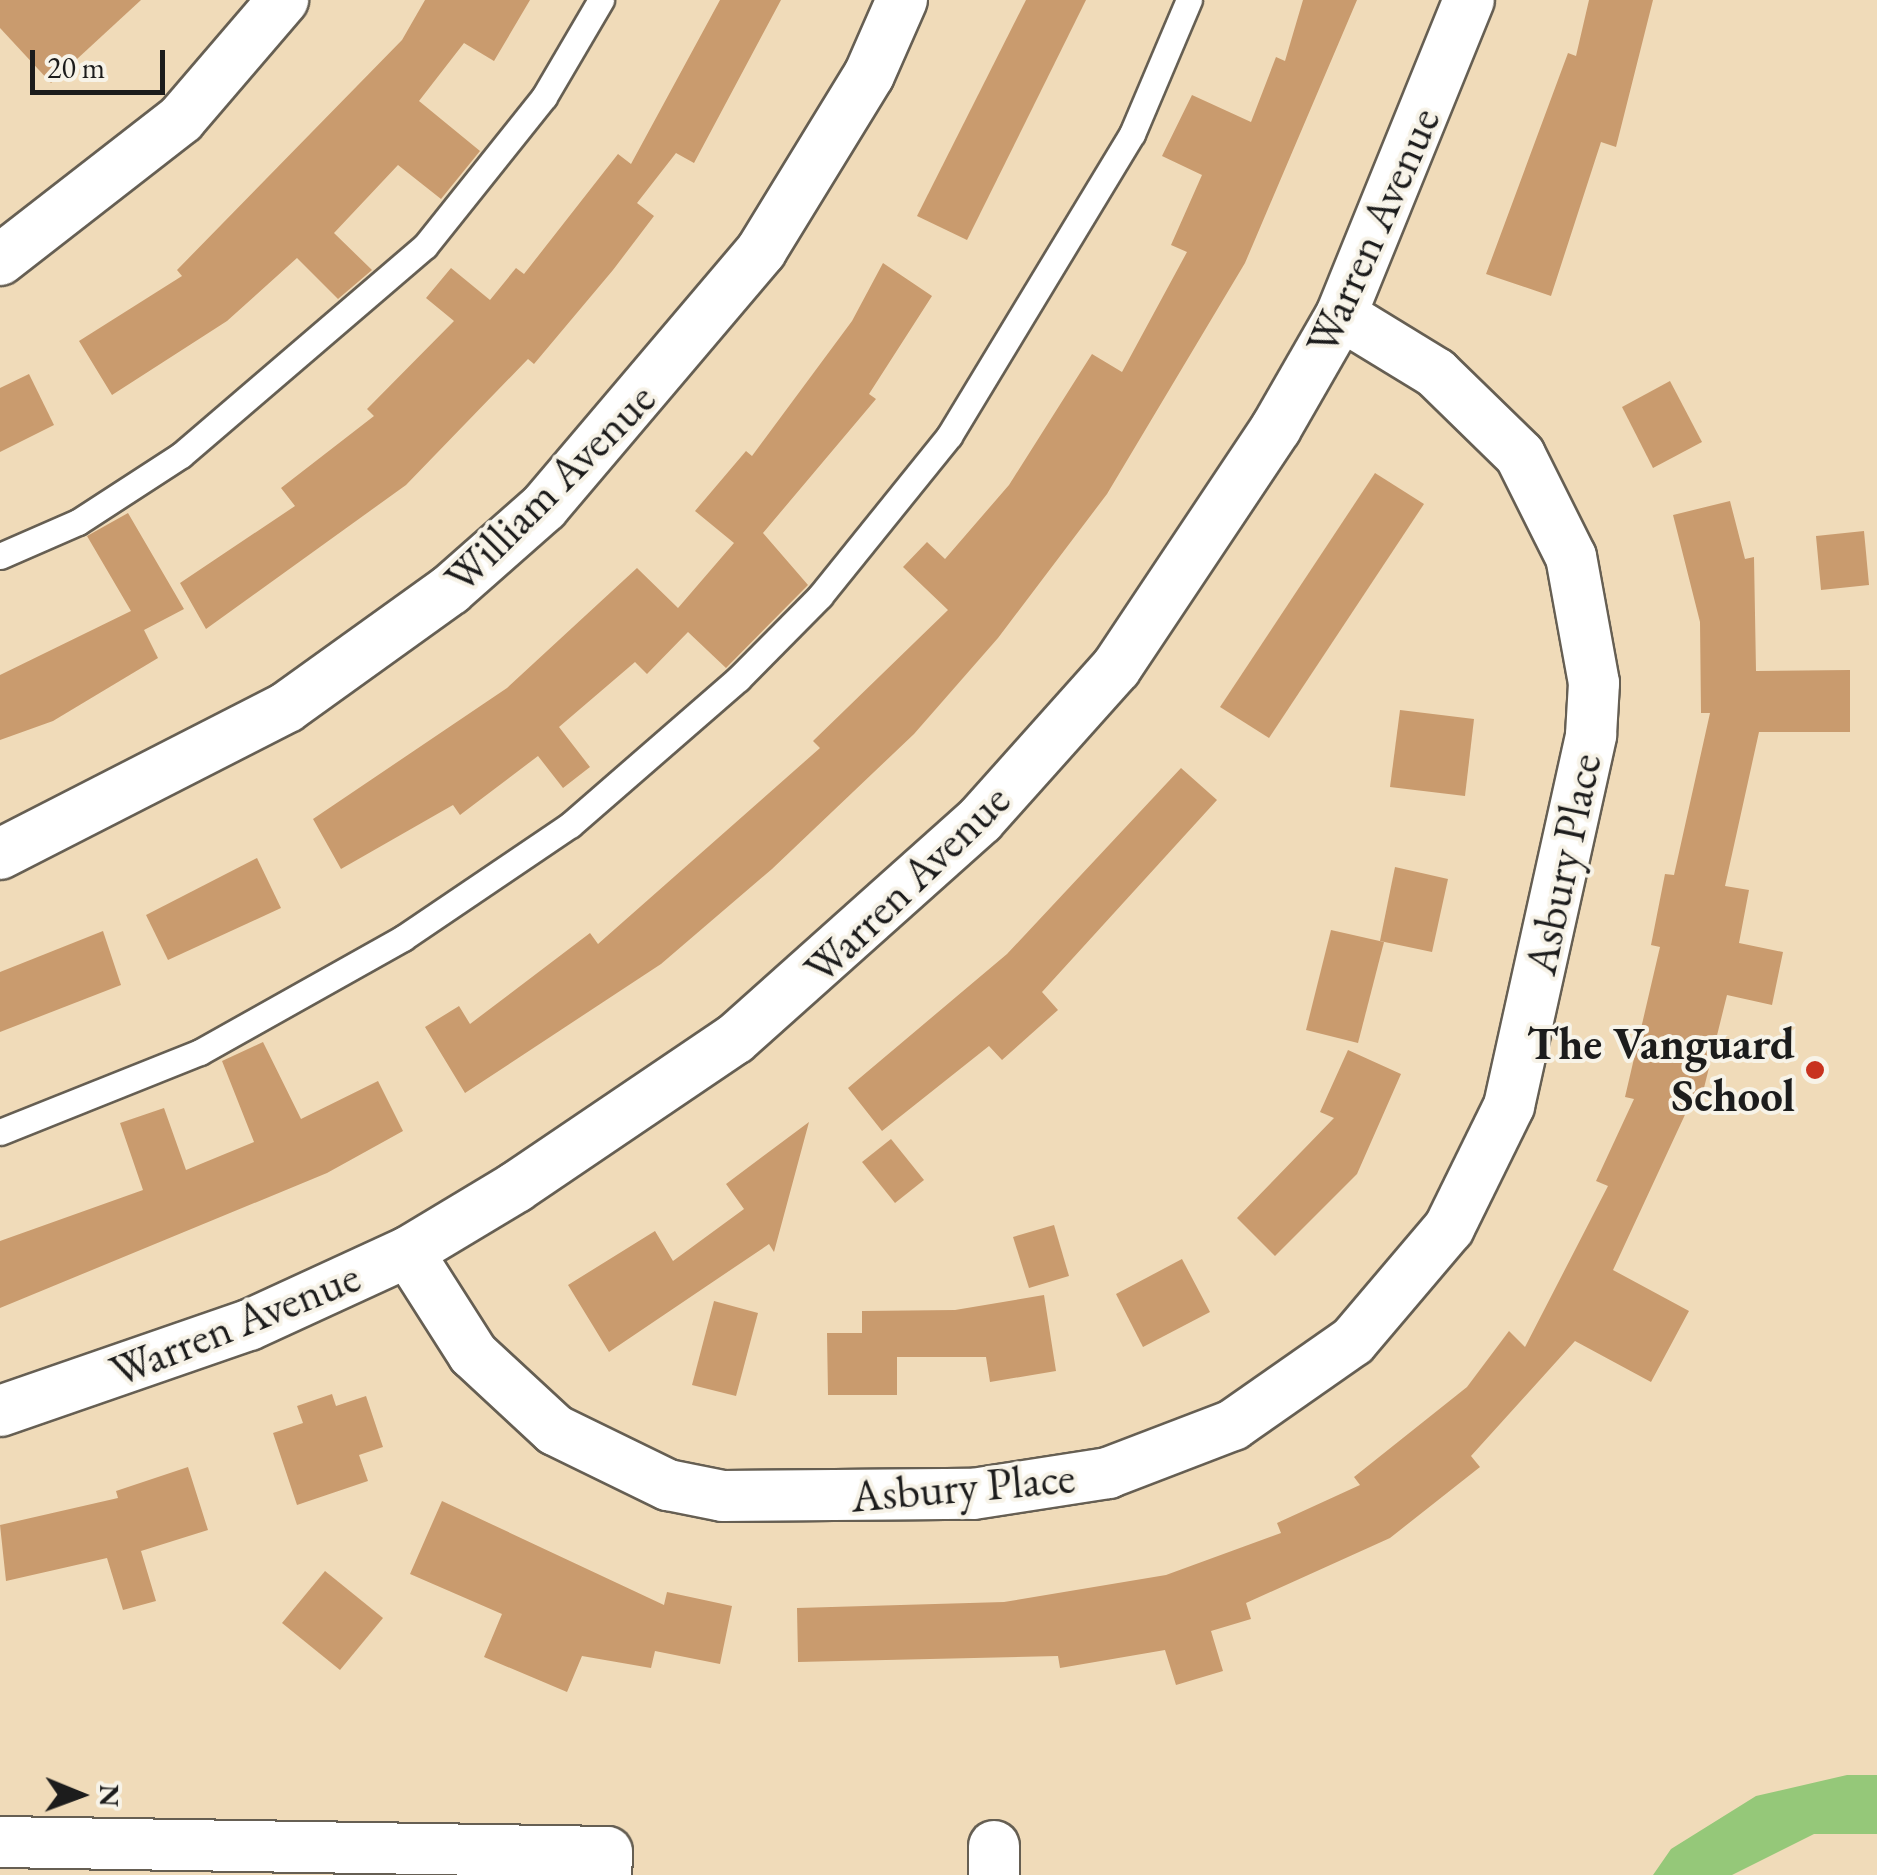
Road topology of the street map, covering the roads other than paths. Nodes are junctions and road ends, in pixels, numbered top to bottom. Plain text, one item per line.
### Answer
1 (284, 0) edge
2 (600, 0) edge
3 (902, 0) edge
4 (1189, 0) edge
5 (1469, 0) edge
6 (0, 260) edge
7 (1341, 315) junction
8 (0, 556) edge
9 (0, 854) edge
10 (0, 1132) edge
11 (408, 1252) junction
12 (0, 1411) edge
13 (0, 1842) edge
14 (606, 1875) edge

1 - 6 street
2 - 8 lane
3 - 9 street, William Avenue
4 - 10 lane
5 - 7 street, Warren Avenue
7 - 11 street, Warren Avenue
7 - 11 street, Asbury Place
11 - 12 street, Warren Avenue
13 - 14 street

